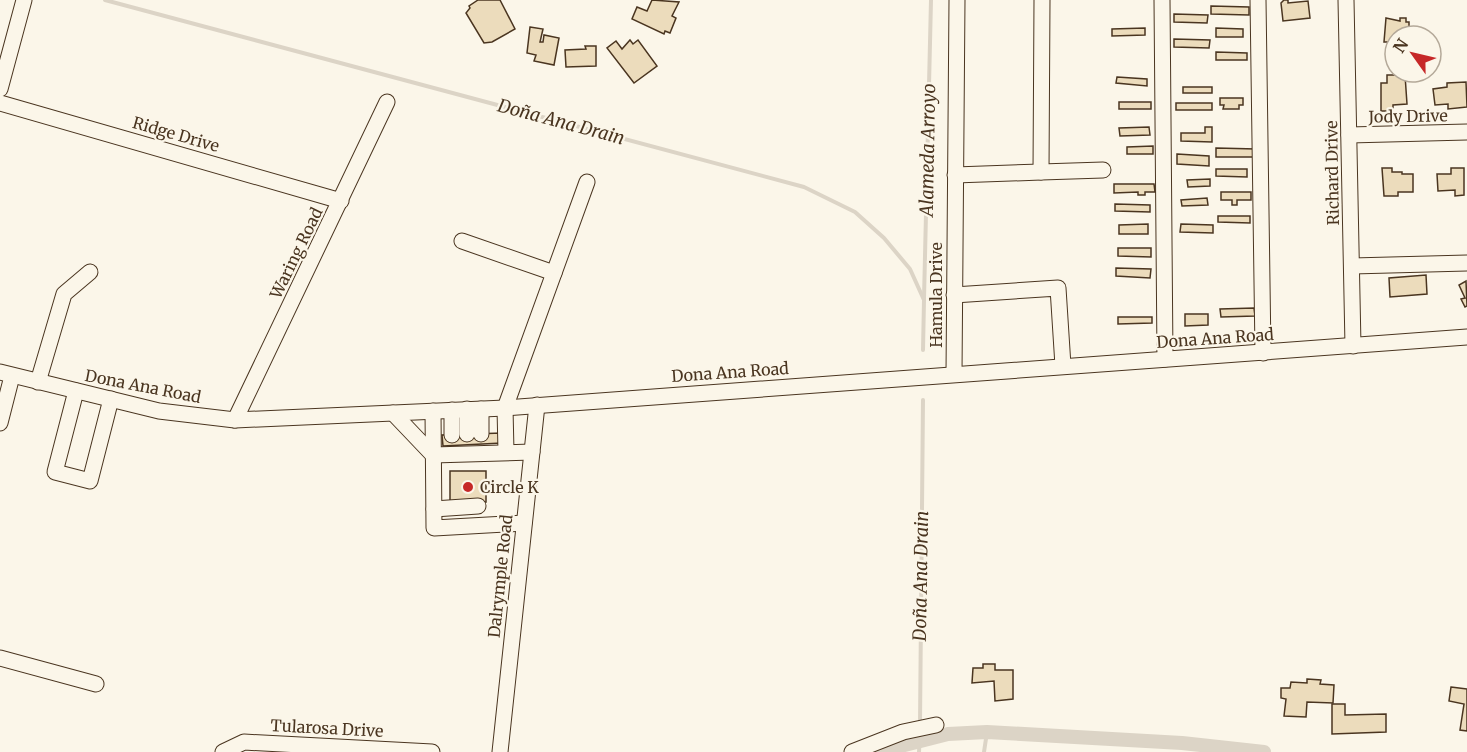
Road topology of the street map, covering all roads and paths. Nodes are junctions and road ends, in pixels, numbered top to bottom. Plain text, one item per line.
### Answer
1 (24, 0) edge
2 (957, 0) edge
3 (1042, 0) edge
4 (1162, 0) edge
5 (1258, 0) edge
6 (1346, 0) edge
7 (0, 89) edge
8 (387, 102) dead end
9 (0, 103) edge
10 (1467, 132) edge
11 (1349, 135) junction
12 (1103, 170) dead end
13 (1041, 172) junction
14 (955, 175) junction
15 (587, 182) dead end
16 (341, 201) junction
17 (462, 241) dead end
18 (1467, 263) edge
19 (1352, 266) junction
20 (90, 272) dead end
21 (554, 273) junction
22 (954, 295) junction
23 (1467, 336) edge
24 (1353, 346) junction
25 (1263, 353) junction
26 (1165, 360) junction
27 (1063, 366) junction
28 (6, 374) edge
29 (954, 374) junction
30 (38, 382) junction
31 (76, 391) junction
32 (111, 399) junction
33 (537, 405) junction
34 (505, 408) junction
35 (467, 409) junction
36 (433, 411) junction
37 (393, 413) junction
38 (235, 420) junction
39 (0, 423) edge
40 (467, 444) junction
41 (506, 452) junction
42 (532, 452) junction
43 (433, 455) junction
44 (478, 506) dead end
45 (434, 509) junction
46 (524, 523) junction
47 (0, 658) edge
48 (96, 684) dead end
49 (936, 725) dead end
50 (223, 752) edge
51 (432, 752) edge
52 (500, 752) edge
53 (852, 752) edge

1 - 7 street
2 - 14 street, Hamula Drive
3 - 13 street
4 - 26 street
5 - 25 street
6 - 11 street, Richard Drive
8 - 16 street, Waring Road
9 - 16 street, Ridge Drive
10 - 11 street, Jody Drive
11 - 19 street, Richard Drive
12 - 13 street
13 - 14 street
14 - 22 street, Hamula Drive
15 - 21 street
16 - 38 street, Waring Road
17 - 21 street
18 - 19 street
19 - 24 street, Richard Drive
20 - 30 street
21 - 34 street
22 - 27 street
22 - 29 street, Hamula Drive
23 - 24 street, Dona Ana Road
24 - 25 street, Dona Ana Road
25 - 26 street, Dona Ana Road
26 - 27 street, Dona Ana Road
27 - 29 street, Dona Ana Road
28 - 30 street, Dona Ana Road
28 - 39 street
29 - 33 street, Dona Ana Road
30 - 31 street, Dona Ana Road
31 - 32 street, Dona Ana Road
31 - 32 street
32 - 38 street, Dona Ana Road
33 - 34 street, Dona Ana Road
33 - 42 street, Dalrymple Road
34 - 35 street, Dona Ana Road
34 - 41 street
35 - 36 street, Dona Ana Road
35 - 40 street
35 - 40 street
36 - 37 street, Dona Ana Road
36 - 43 street
37 - 38 street, Dona Ana Road
37 - 43 street
40 - 41 street
40 - 43 street
41 - 42 street
42 - 46 street, Dalrymple Road
43 - 45 street
44 - 45 street
45 - 46 street
46 - 52 street, Dalrymple Road
47 - 48 street
49 - 53 street
50 - 51 street, Tularosa Drive

